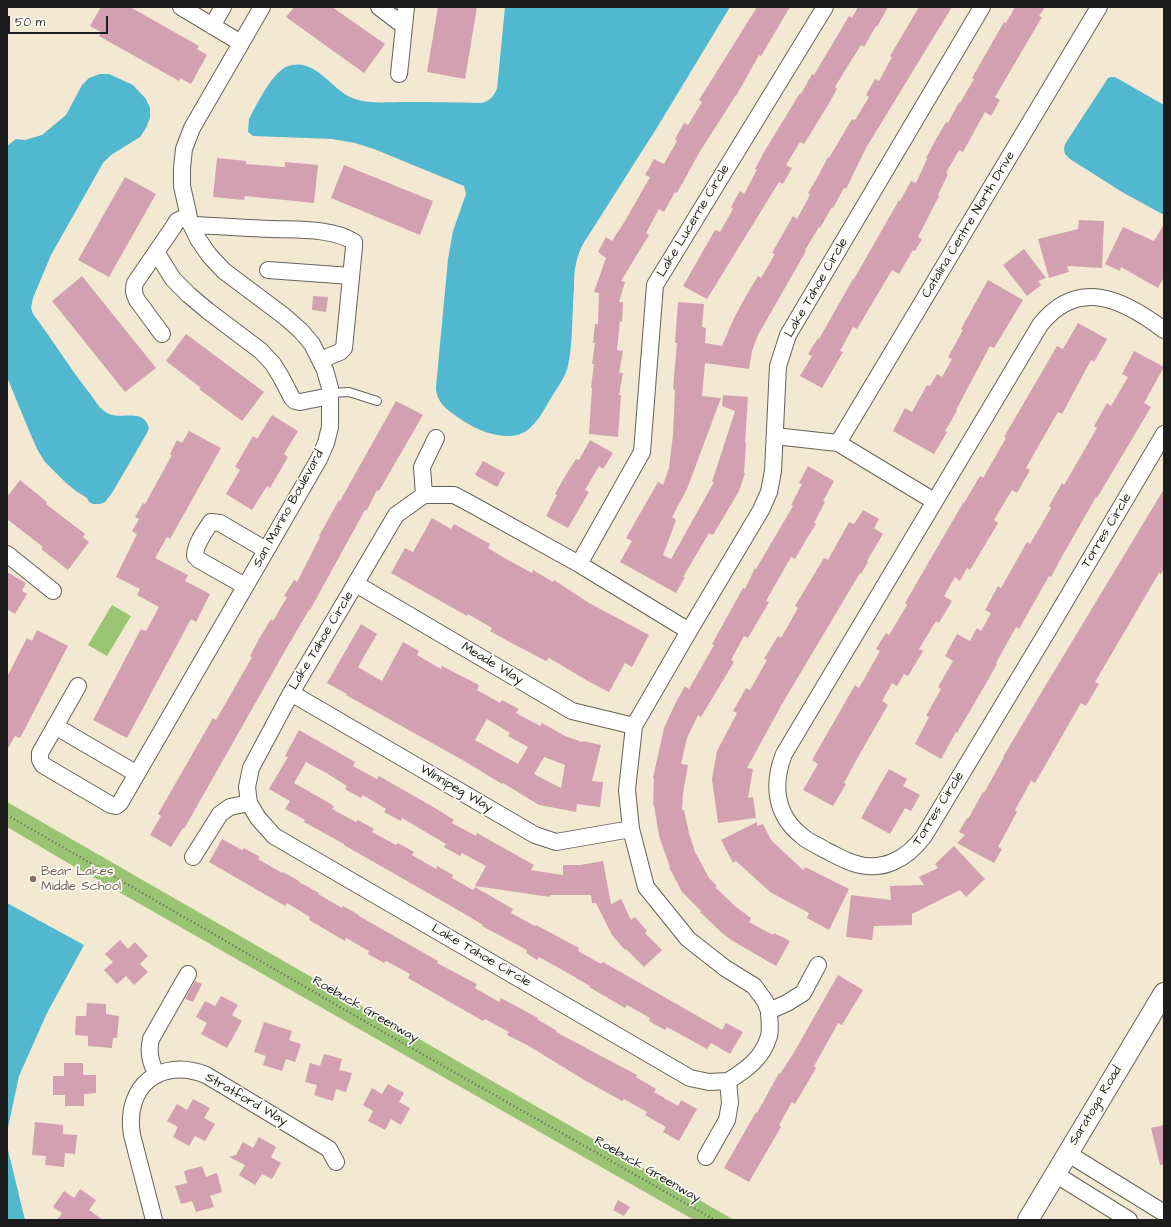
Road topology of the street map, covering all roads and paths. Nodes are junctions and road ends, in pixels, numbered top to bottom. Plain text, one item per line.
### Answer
1 (181, 7) edge
2 (223, 7) edge
3 (262, 7) edge
4 (379, 7) edge
5 (406, 7) edge
6 (825, 7) edge
7 (982, 7) edge
8 (1099, 7) edge
9 (212, 26) junction
10 (404, 26) junction
11 (241, 43) junction
12 (399, 74) dead end
13 (190, 221) junction
14 (156, 252) junction
15 (268, 270) dead end
16 (351, 276) junction
17 (1164, 330) edge
18 (162, 334) dead end
19 (320, 360) junction
20 (330, 395) junction
21 (377, 401) dead end
22 (1164, 434) edge
23 (774, 436) junction
24 (436, 438) dead end
25 (838, 443) junction
26 (424, 495) junction
27 (934, 501) junction
28 (266, 550) junction
29 (7, 554) edge
30 (580, 564) junction
31 (356, 584) junction
32 (245, 586) junction
33 (53, 591) dead end
34 (689, 630) junction
35 (78, 686) dead end
36 (291, 693) junction
37 (56, 726) junction
38 (634, 726) junction
39 (137, 774) junction
40 (249, 803) junction
41 (7, 815) edge
42 (631, 829) junction
43 (193, 857) dead end
44 (818, 965) dead end
45 (188, 974) dead end
46 (1164, 993) edge
47 (769, 1011) junction
48 (157, 1074) junction
49 (728, 1081) junction
50 (1067, 1153) junction
51 (706, 1157) dead end
52 (336, 1162) dead end
53 (1055, 1174) junction
54 (1164, 1213) edge
55 (154, 1220) edge
56 (715, 1220) edge
57 (1028, 1220) edge
58 (1129, 1220) edge

1 - 9 street
2 - 9 street
3 - 11 street, San Marino Boulevard
4 - 10 street
5 - 10 street
6 - 30 street, Lake Lucerne Circle
7 - 23 street, Lake Tahoe Circle
8 - 25 street, Catalina Centre North Drive
9 - 11 street
10 - 12 street
11 - 13 street, San Marino Boulevard
13 - 14 street
13 - 16 street
13 - 19 street, San Marino Boulevard
14 - 18 street
14 - 20 street
15 - 16 street
16 - 19 street
17 - 27 street, Torres Circle
19 - 20 street, San Marino Boulevard
20 - 21 lane
20 - 28 street, San Marino Boulevard
22 - 27 street, Torres Circle
23 - 25 street
23 - 34 street, Lake Tahoe Circle
24 - 26 street
25 - 27 street
26 - 30 street
26 - 31 street, Lake Tahoe Circle
28 - 32 street, San Marino Boulevard
28 - 32 street
29 - 33 street
30 - 34 street
31 - 36 street, Lake Tahoe Circle
31 - 38 street, Meade Way
32 - 39 street, San Marino Boulevard
34 - 38 street, Lake Tahoe Circle
35 - 37 street, San Marino Boulevard
36 - 40 street, Lake Tahoe Circle
36 - 42 street, Winnipeg Way
37 - 39 street
37 - 39 street, San Marino Boulevard
38 - 42 street, Lake Tahoe Circle
40 - 43 street
40 - 49 street, Lake Tahoe Circle
41 - 56 path, Roebuck Greenway
42 - 47 street, Lake Tahoe Circle
44 - 47 street
45 - 48 street
46 - 50 street, Saratoga Road
47 - 49 street, Lake Tahoe Circle
48 - 52 street, Stratford Way
48 - 55 street, Stratford Way
49 - 51 street
50 - 53 street, Saratoga Road
50 - 54 street
53 - 57 street, Saratoga Road
53 - 58 street

